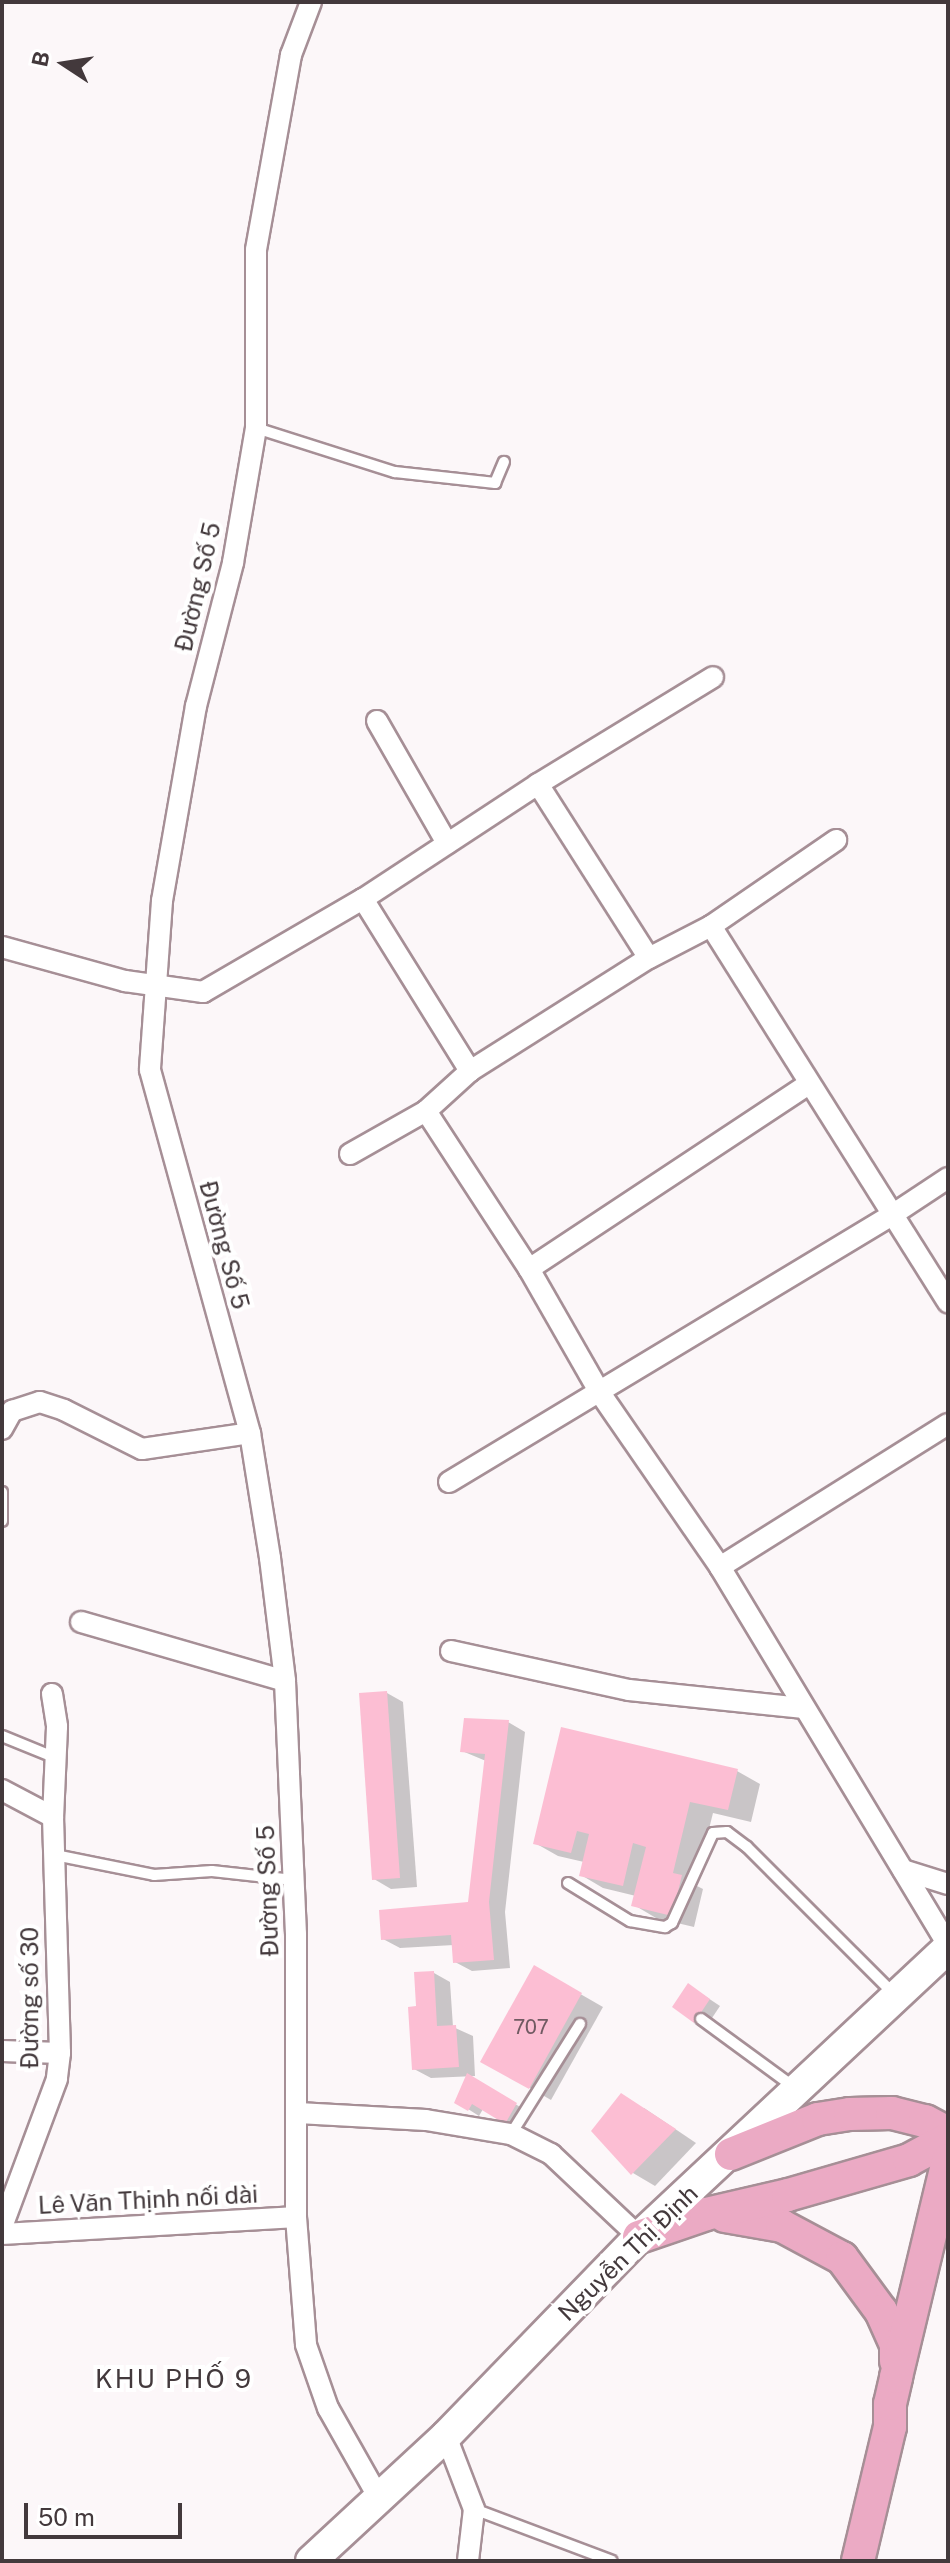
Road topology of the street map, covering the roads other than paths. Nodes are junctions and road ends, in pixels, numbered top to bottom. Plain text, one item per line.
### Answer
1 (311, 2) edge
2 (256, 428) junction
3 (504, 462) dead end
4 (713, 677) dead end
5 (377, 721) dead end
6 (538, 784) junction
7 (836, 840) dead end
8 (447, 843) junction
9 (363, 899) junction
10 (711, 926) junction
11 (2, 947) edge
12 (649, 958) junction
13 (154, 987) junction
14 (470, 1071) junction
15 (809, 1084) junction
16 (426, 1111) junction
17 (350, 1154) dead end
18 (948, 1178) edge
19 (892, 1215) junction
20 (529, 1269) junction
21 (948, 1303) edge
22 (600, 1393) junction
23 (948, 1424) edge
24 (2, 1429) edge
25 (250, 1433) junction
26 (449, 1482) dead end
27 (2, 1492) edge
28 (2, 1521) edge
29 (720, 1567) junction
30 (81, 1622) dead end
31 (451, 1651) dead end
32 (285, 1681) junction
33 (52, 1694) dead end
34 (804, 1708) junction
35 (2, 1736) edge
36 (56, 1758) junction
37 (2, 1790) edge
38 (53, 1817) junction
39 (55, 1855) junction
40 (903, 1870) junction
41 (294, 1880) junction
42 (568, 1883) dead end
43 (948, 1884) edge
44 (948, 1946) edge
45 (896, 1996) junction
46 (701, 2019) dead end
47 (580, 2024) dead end
48 (2, 2051) edge
49 (60, 2053) junction
50 (798, 2091) junction
51 (298, 2113) junction
52 (948, 2133) edge
53 (511, 2134) junction
54 (948, 2139) edge
55 (731, 2154) junction
56 (948, 2160) edge
57 (706, 2214) junction
58 (296, 2217) junction
59 (2, 2227) edge
60 (2, 2234) edge
61 (639, 2237) junction
62 (893, 2391) junction
63 (446, 2436) junction
64 (379, 2498) junction
65 (474, 2509) junction
66 (311, 2561) edge
67 (468, 2561) edge
68 (612, 2561) edge
69 (844, 2561) edge
70 (858, 2561) edge

1 - 2 street, Đường Số 5
2 - 3 lane
2 - 13 street, Đường Số 5
4 - 6 street
5 - 8 street
6 - 8 street
6 - 12 street
7 - 10 street
8 - 9 street
9 - 13 street
9 - 14 street
10 - 12 street
10 - 15 street
11 - 13 street
12 - 14 street
13 - 25 street, Đường Số 5
14 - 16 street
15 - 19 street
15 - 20 street
16 - 17 street
16 - 20 street
18 - 19 street
19 - 21 street
19 - 22 street
20 - 22 street
22 - 26 street
22 - 29 street
23 - 29 street
24 - 25 street
25 - 32 street, Đường Số 5
27 - 28 lane
29 - 34 street
30 - 32 street
31 - 34 street
32 - 41 street, Đường Số 5
33 - 36 street, Đường số 30
34 - 40 street
35 - 36 lane
36 - 38 street, Đường số 30
37 - 38 street
38 - 39 street, Đường số 30
39 - 41 lane
39 - 49 street, Đường số 30
40 - 43 street
40 - 44 street
41 - 51 street, Đường Số 5
42 - 45 lane
44 - 45 main road, Nguyễn Thị Định
45 - 50 main road, Nguyễn Thị Định
46 - 50 lane
47 - 53 lane
48 - 49 street
49 - 59 street, Đường số 30
50 - 55 main road, Nguyễn Thị Định
51 - 53 street
51 - 58 street, Đường Số 5
52 - 55 main road
53 - 61 street
54 - 57 main road
55 - 61 main road, Nguyễn Thị Định
56 - 62 main road
57 - 61 main road
57 - 62 main road
58 - 60 street, Lê Văn Thịnh nối dài
58 - 64 street, Đường Số 5
61 - 63 main road, Nguyễn Thị Định
62 - 69 main road
62 - 70 main road
63 - 64 main road, Nguyễn Thị Định
63 - 65 street
64 - 66 main road, Nguyễn Thị Định
65 - 67 street
65 - 68 lane

